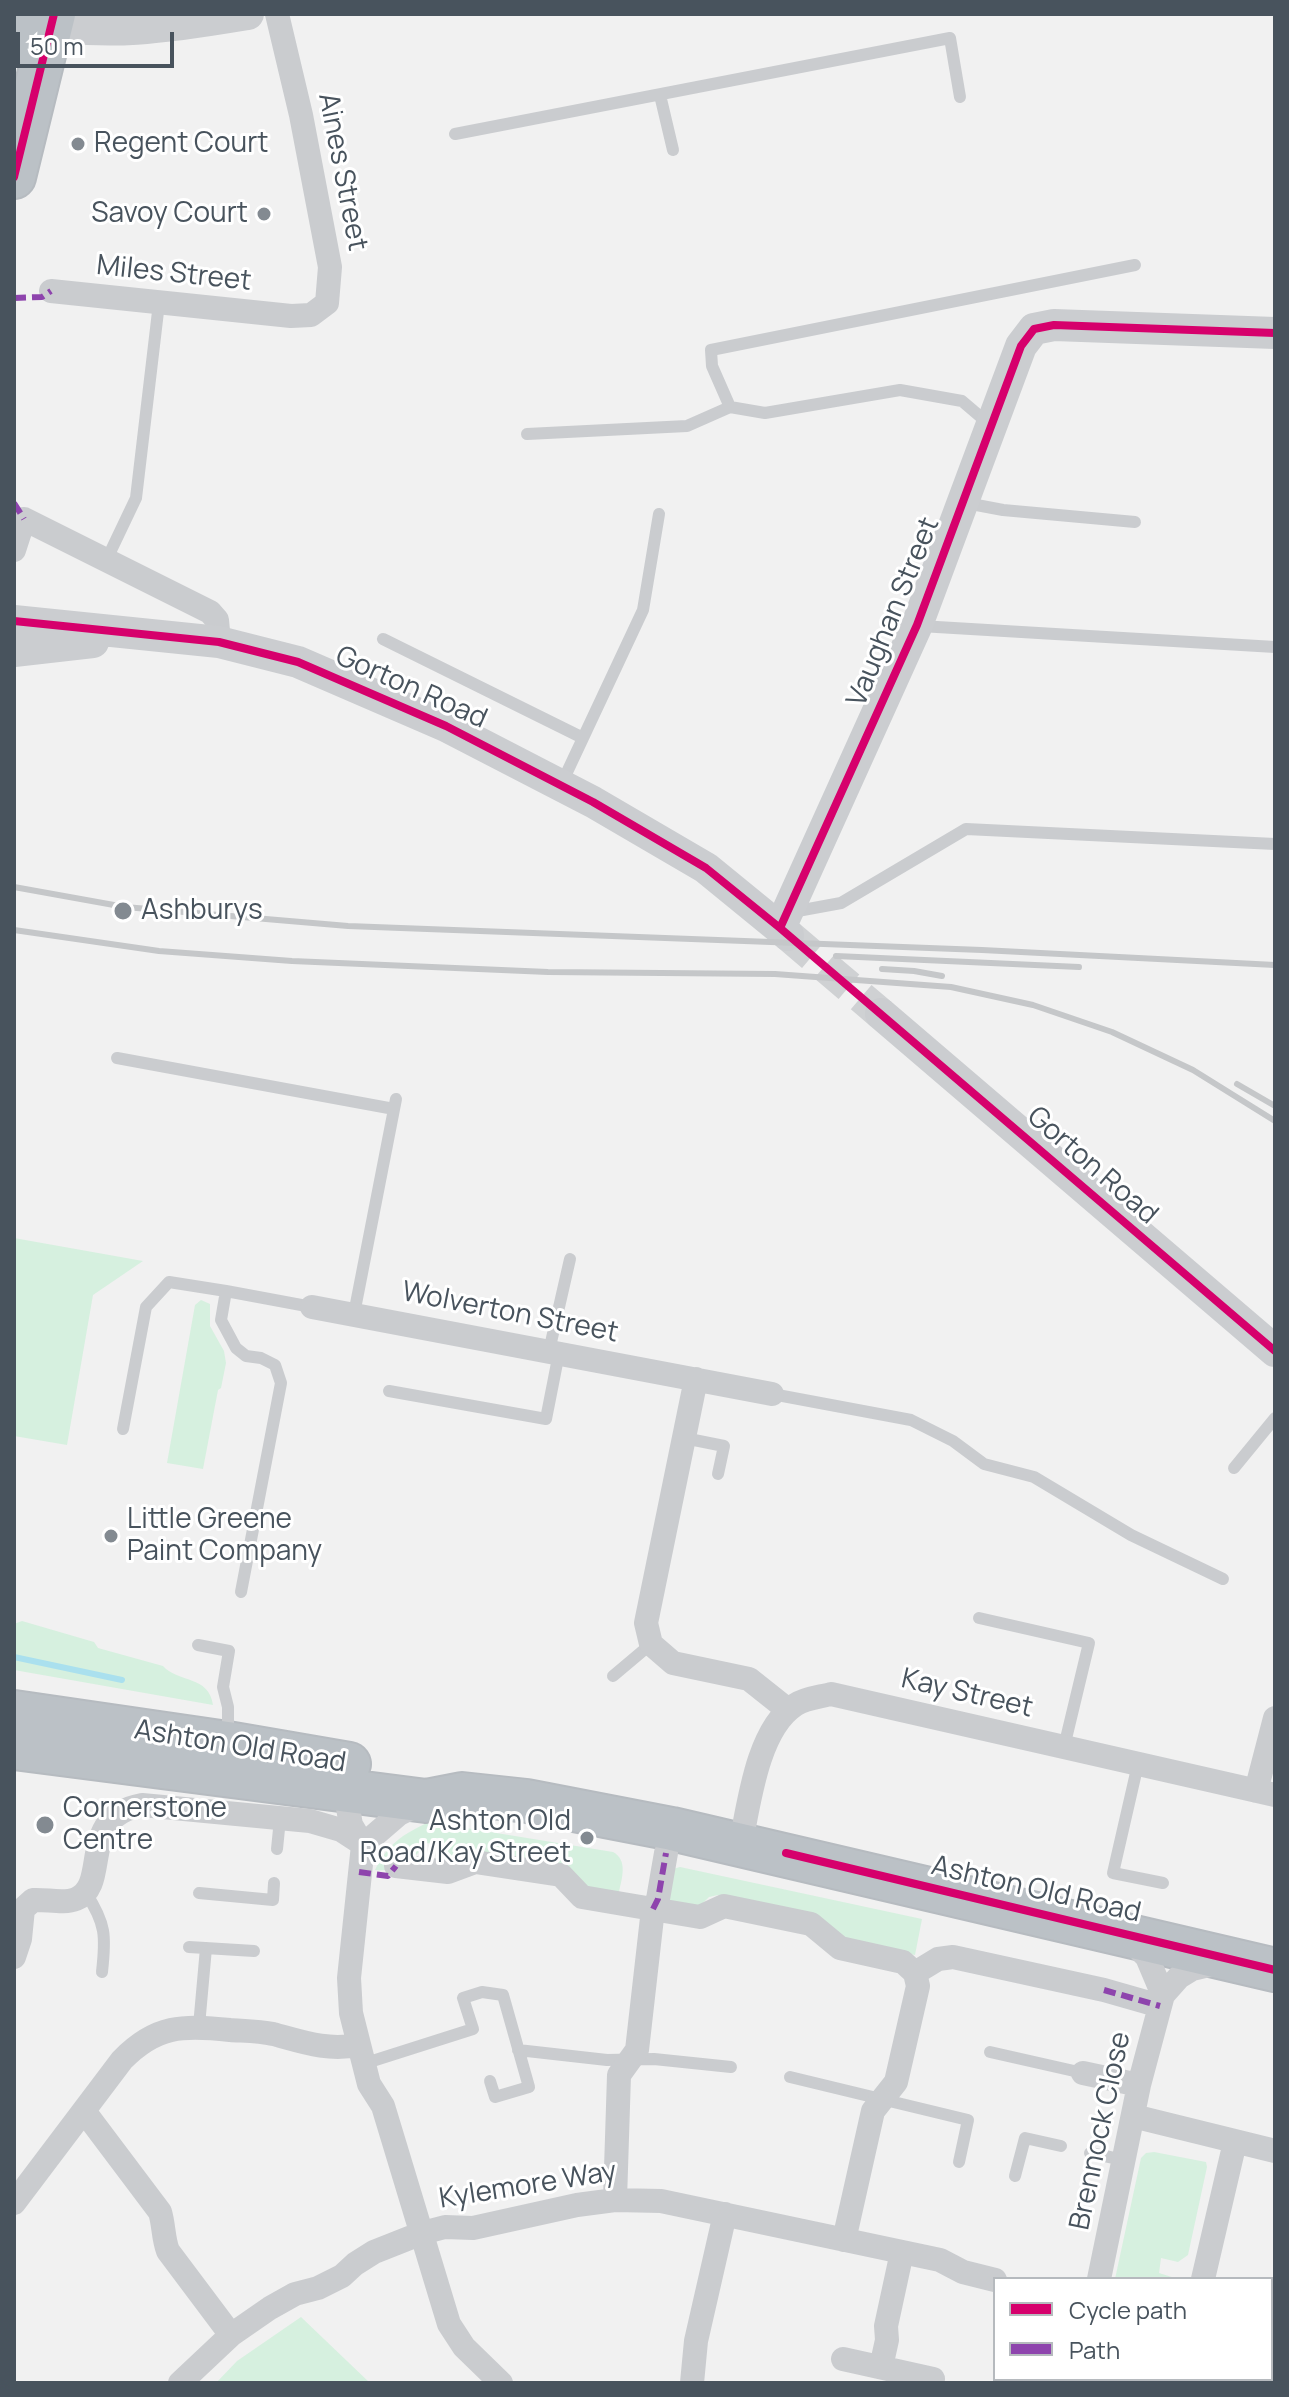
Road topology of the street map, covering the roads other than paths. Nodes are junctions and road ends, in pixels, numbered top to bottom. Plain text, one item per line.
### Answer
1 (162, 14) edge
2 (248, 14) edge
3 (277, 14) edge
4 (209, 21) junction
5 (29, 22) edge
6 (660, 95) junction
7 (960, 97) dead end
8 (455, 134) dead end
9 (673, 150) dead end
10 (14, 177) edge
11 (1135, 265) dead end
12 (51, 291) dead end
13 (159, 303) junction
14 (291, 316) joint
15 (1275, 333) edge
16 (730, 407) junction
17 (991, 426) junction
18 (527, 434) dead end
19 (963, 503) junction
20 (659, 514) dead end
21 (1135, 522) dead end
22 (14, 550) edge
23 (106, 561) junction
24 (172, 594) junction
25 (14, 621) edge
26 (917, 625) junction
27 (165, 637) junction
28 (383, 639) dead end
29 (219, 642) junction
30 (1275, 647) edge
31 (18, 653) edge
32 (583, 738) junction
33 (561, 785) junction
34 (1275, 844) edge
35 (785, 925) junction
36 (881, 1014) tunnel mouth
37 (117, 1058) dead end
38 (570, 1259) dead end
39 (226, 1291) junction
40 (312, 1307) joint
41 (354, 1314) junction
42 (1275, 1351) edge
43 (554, 1352) junction
44 (696, 1379) junction
45 (389, 1391) dead end
46 (772, 1394) joint
47 (1275, 1418) edge
48 (123, 1429) dead end
49 (684, 1438) junction
50 (1234, 1468) dead end
51 (718, 1474) dead end
52 (1223, 1579) dead end
53 (241, 1592) dead end
54 (979, 1618) dead end
55 (651, 1644) junction
56 (198, 1645) dead end
57 (613, 1676) dead end
58 (788, 1710) junction
59 (14, 1712) edge
60 (1275, 1718) edge
61 (227, 1743) junction
62 (1064, 1747) junction
63 (24, 1752) edge
64 (1138, 1764) junction
65 (345, 1791) junction
66 (1266, 1793) edge
67 (444, 1798) junction
68 (280, 1819) junction
69 (741, 1843) junction
70 (363, 1845) junction
71 (277, 1849) dead end
72 (666, 1853) dead end
73 (396, 1866) dead end
74 (274, 1883) dead end
75 (1163, 1883) dead end
76 (86, 1893) junction
77 (199, 1893) dead end
78 (653, 1909) junction
79 (1123, 1933) junction
80 (17, 1946) edge
81 (189, 1947) dead end
82 (206, 1948) junction
83 (254, 1951) dead end
84 (1235, 1960) junction
85 (1275, 1970) edge
86 (102, 1972) dead end
87 (915, 1973) junction
88 (1162, 2001) junction
89 (199, 2026) junction
90 (518, 2050) junction
91 (990, 2052) dead end
92 (360, 2054) junction
93 (629, 2061) junction
94 (731, 2067) dead end
95 (1083, 2073) joint
96 (790, 2077) dead end
97 (490, 2081) dead end
98 (1139, 2085) junction
99 (883, 2099) junction
100 (84, 2111) junction
101 (1133, 2116) junction
102 (1235, 2142) junction
103 (1061, 2146) dead end
104 (1275, 2151) edge
105 (1090, 2153) dead end
106 (1124, 2160) junction
107 (959, 2162) dead end
108 (1015, 2176) dead end
109 (615, 2200) junction
110 (14, 2203) edge
111 (725, 2214) junction
112 (422, 2233) junction
113 (844, 2240) junction
114 (902, 2252) junction
115 (1099, 2277) edge
116 (1203, 2277) edge
117 (993, 2280) edge
118 (231, 2335) junction
119 (843, 2359) dead end
120 (881, 2367) junction
121 (933, 2379) dead end
122 (180, 2383) edge
123 (501, 2383) edge
124 (692, 2383) edge

1 - 4 street
2 - 4 street
3 - 14 street, Aines Street
4 - 5 street
5 - 10 highway
6 - 7 lane
6 - 8 lane
6 - 9 lane
11 - 16 lane
12 - 13 street, Miles Street
13 - 14 street, Miles Street
13 - 23 lane
15 - 17 street, Vaughan Street
16 - 17 lane
16 - 18 lane
17 - 19 street, Vaughan Street
19 - 21 lane
19 - 26 street, Vaughan Street
20 - 32 lane
22 - 23 street
23 - 24 street
24 - 27 street
24 - 29 street
25 - 27 street, Gorton Road
26 - 30 lane
26 - 35 street, Vaughan Street
27 - 29 street, Gorton Road
27 - 31 street, Gorton Road
28 - 32 lane
29 - 33 street, Gorton Road
32 - 33 lane
33 - 35 street, Gorton Road
34 - 35 lane
36 - 42 street, Gorton Road
37 - 41 lane
38 - 43 lane
39 - 40 lane
39 - 48 lane
39 - 53 lane
40 - 41 street, Wolverton Street
41 - 43 street, Wolverton Street
43 - 44 street, Wolverton Street
43 - 45 lane
44 - 46 street, Wolverton Street
44 - 49 street
46 - 52 lane
47 - 50 lane
49 - 51 lane
49 - 55 street
54 - 62 lane
55 - 57 lane
55 - 58 street
56 - 61 lane
58 - 62 street, Kay Street
58 - 69 street
59 - 61 highway, Ashton Old Road
60 - 66 street
61 - 67 highway, Ashton Old Road
62 - 64 street, Kay Street
63 - 65 highway, Ashton Old Road
64 - 66 street, Kay Street
64 - 75 lane
65 - 67 highway, Ashton Old Road
65 - 70 street
67 - 69 highway, Ashton Old Road
67 - 70 street
68 - 70 street
68 - 71 lane
68 - 76 street
69 - 79 highway, Ashton Old Road
70 - 92 street
72 - 78 street
73 - 78 street
74 - 77 lane
76 - 80 street
76 - 86 lane
78 - 87 street
78 - 93 street
79 - 84 highway, Ashton Old Road
79 - 88 street
81 - 82 lane
82 - 83 lane
82 - 89 lane
84 - 85 highway, Ashton Old Road
84 - 88 street
87 - 88 street
87 - 99 street
88 - 98 street, Brennock Close
89 - 92 street
89 - 100 street
90 - 92 lane
90 - 93 lane
90 - 97 lane
91 - 95 lane
92 - 112 street
93 - 94 lane
93 - 109 street
95 - 98 street
96 - 99 lane
98 - 101 street, Brennock Close
99 - 107 lane
99 - 113 street
100 - 110 street
100 - 118 street
101 - 102 street
101 - 106 street, Brennock Close
102 - 104 street
102 - 116 street
103 - 108 lane
105 - 106 lane
106 - 115 street, Brennock Close
109 - 111 street, Kylemore Way
109 - 112 street, Kylemore Way
111 - 113 street, Kylemore Way
111 - 124 street
112 - 118 street, Kylemore Way
112 - 123 street
113 - 114 street, Kylemore Way
114 - 117 street, Kylemore Way
114 - 120 street
118 - 122 street, Kylemore Way
119 - 120 street
120 - 121 street

